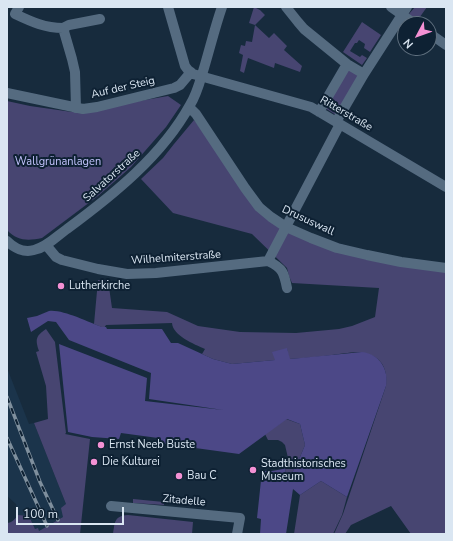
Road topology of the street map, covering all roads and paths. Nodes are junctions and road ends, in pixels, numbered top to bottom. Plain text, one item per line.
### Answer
1 (19, 7) edge
2 (168, 7) edge
3 (222, 7) edge
4 (286, 7) edge
5 (391, 7) edge
6 (404, 11) edge
7 (100, 19) dead end
8 (63, 28) junction
9 (437, 39) edge
10 (446, 45) edge
11 (347, 64) junction
12 (191, 72) junction
13 (364, 74) junction
14 (201, 76) junction
15 (7, 93) edge
16 (189, 107) junction
17 (76, 108) junction
18 (319, 112) junction
19 (338, 123) junction
20 (446, 187) edge
21 (286, 227) junction
22 (7, 241) edge
23 (46, 245) junction
24 (268, 261) junction
25 (446, 268) edge
26 (287, 288) dead end
27 (110, 506) dead end
28 (238, 534) edge

1 - 8 street
2 - 12 street
3 - 14 street, Salvatorstraße
4 - 11 street
5 - 6 street
6 - 13 street
7 - 8 street
8 - 17 street
9 - 10 street
11 - 13 street
11 - 18 street
12 - 14 street, Ritterstraße
12 - 17 street, Auf der Steig
13 - 19 street
14 - 16 street, Salvatorstraße
14 - 18 street, Ritterstraße
15 - 17 street, Auf der Steig
16 - 21 street, Drususwall
16 - 23 street, Salvatorstraße
18 - 19 street, Ritterstraße
19 - 20 street, Ritterstraße
19 - 21 street
21 - 24 street
21 - 25 street, Drususwall
22 - 23 street, Salvatorstraße
23 - 24 street, Wilhelmiterstraße
24 - 26 street
27 - 28 street, Zitadelle

